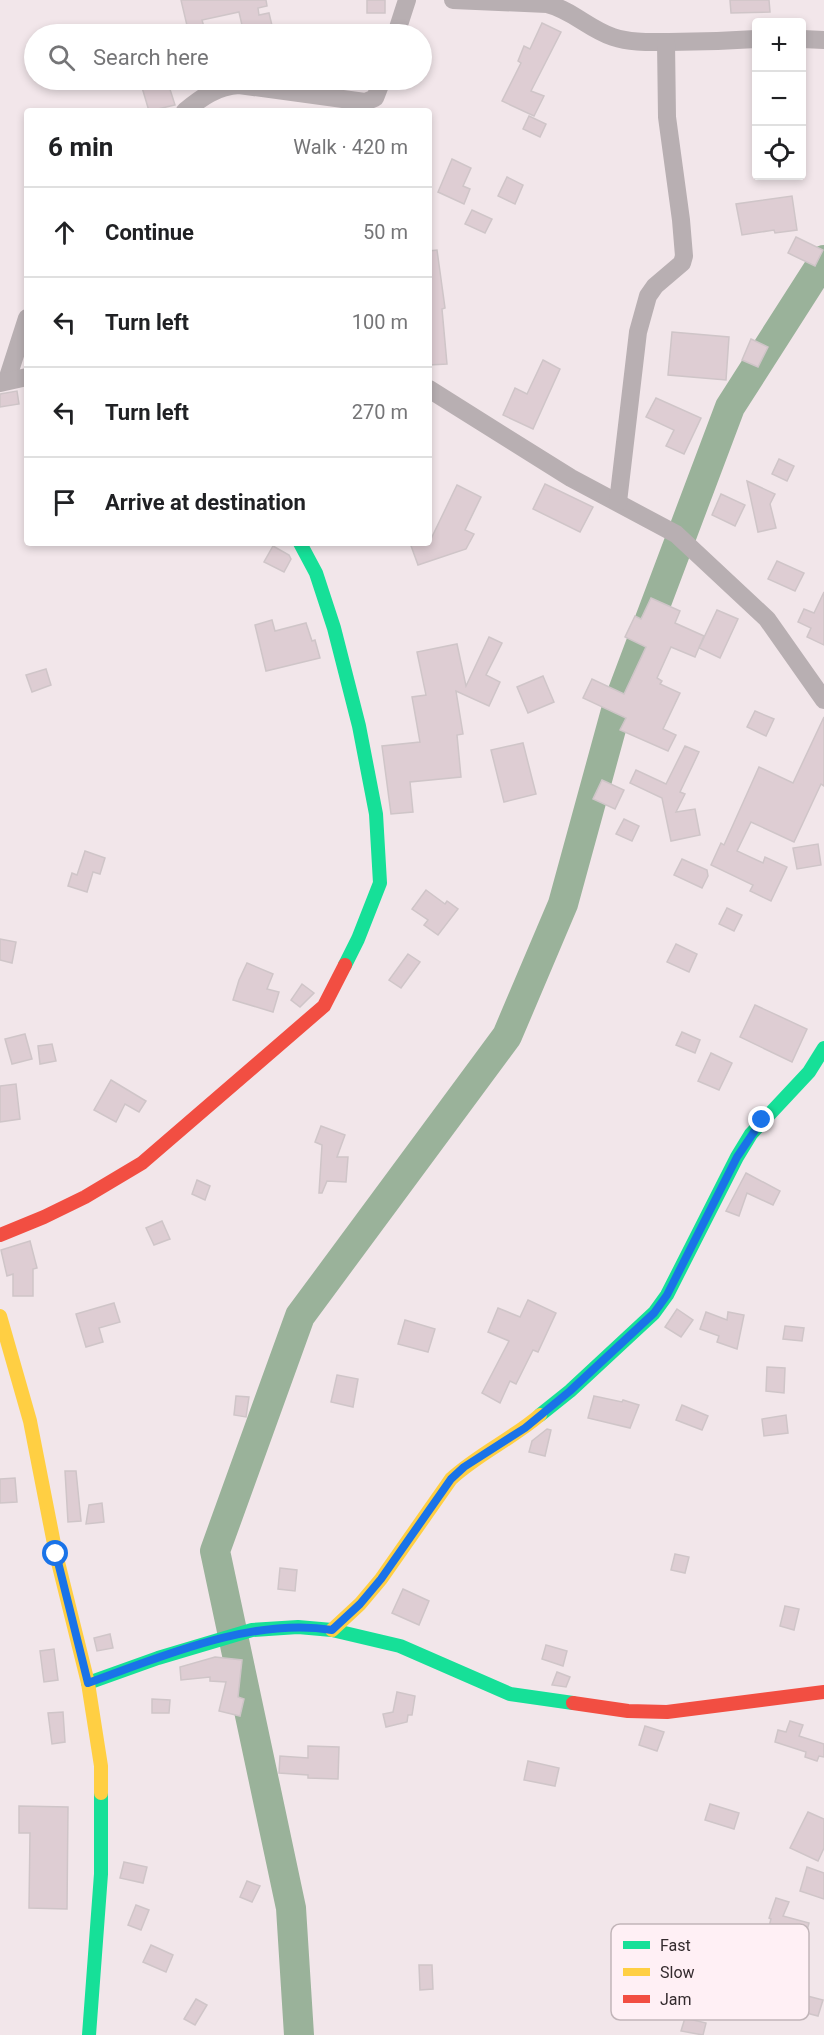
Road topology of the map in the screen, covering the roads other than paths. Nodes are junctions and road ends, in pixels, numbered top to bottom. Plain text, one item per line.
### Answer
1 (407, 0) edge
2 (453, 0) edge
3 (399, 24) edge
4 (752, 39) edge
5 (806, 39) edge
6 (824, 40) edge
7 (666, 42) junction
8 (216, 90) edge
9 (276, 90) edge
10 (378, 90) edge
11 (188, 108) edge
12 (24, 326) edge
13 (24, 378) edge
14 (4, 382) edge
15 (432, 391) edge
16 (618, 502) junction
17 (302, 546) edge
18 (824, 700) edge
19 (824, 1048) edge
20 (0, 1235) edge
21 (0, 1316) edge
22 (332, 1630) junction
23 (88, 1683) junction
24 (824, 1692) edge
25 (89, 2035) edge

1 - 3 street
2 - 7 street
4 - 7 street
5 - 6 street
7 - 16 street
8 - 11 street
9 - 10 street
12 - 14 street
13 - 14 street
15 - 16 street
16 - 18 street
17 - 20 street
19 - 22 street
21 - 23 street
22 - 23 street
22 - 24 street
23 - 25 street

